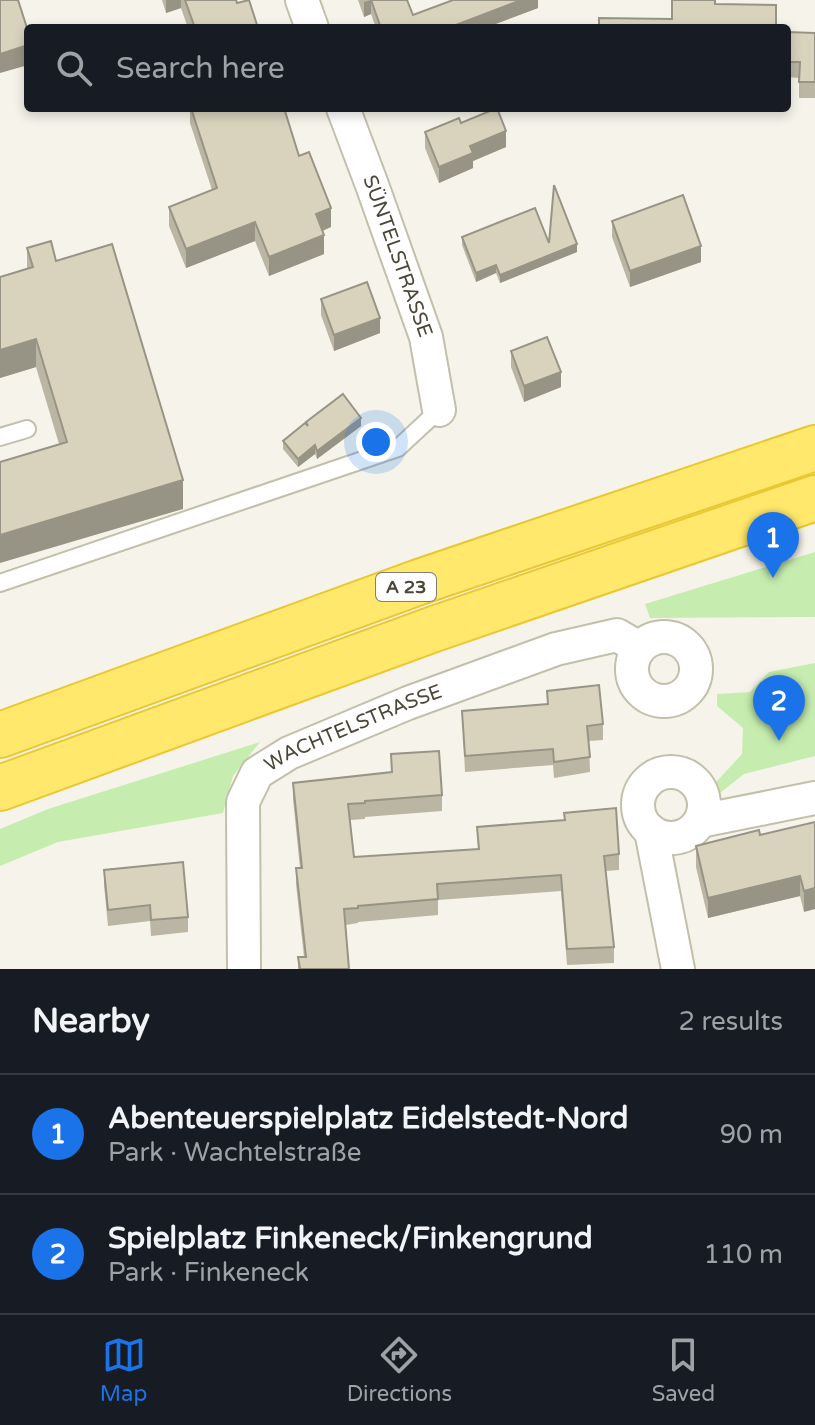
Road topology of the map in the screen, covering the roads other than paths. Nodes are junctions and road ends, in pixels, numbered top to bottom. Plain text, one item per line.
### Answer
1 (302, 0) edge
2 (311, 24) edge
3 (344, 112) edge
4 (439, 410) joint
5 (27, 429) dead end
6 (0, 437) edge
7 (815, 448) edge
8 (815, 498) edge
9 (0, 583) edge
10 (639, 648) dead end
11 (0, 735) edge
12 (0, 788) edge
13 (815, 798) edge
14 (700, 821) junction
15 (651, 831) junction
16 (244, 969) edge
17 (678, 969) edge

1 - 2 street
3 - 4 street, SÜNTELSTRASSE
4 - 9 lane
5 - 6 lane
7 - 11 highway, A 23
8 - 12 highway, A 23
10 - 16 street, WACHTELSTRASSE
13 - 14 street
14 - 15 street
14 - 15 street
15 - 17 street

